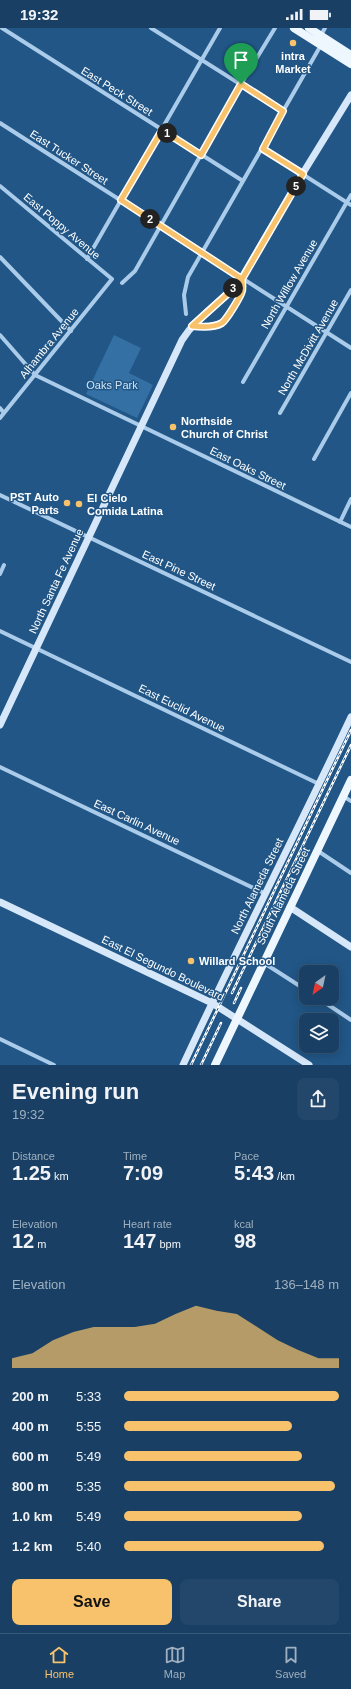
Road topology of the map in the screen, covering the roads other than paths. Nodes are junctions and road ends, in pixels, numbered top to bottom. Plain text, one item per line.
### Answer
1 (2, 28) edge
2 (151, 28) edge
3 (220, 28) edge
4 (275, 28) edge
5 (294, 28) edge
6 (310, 28) edge
7 (323, 32) edge
8 (321, 45) junction
9 (351, 54) edge
10 (201, 60) junction
11 (351, 64) edge
12 (241, 84) junction
13 (351, 95) edge
14 (283, 111) junction
15 (0, 123) edge
16 (162, 130) junction
17 (263, 149) junction
18 (201, 155) junction
19 (303, 174) junction
20 (243, 181) junction
21 (0, 186) edge
22 (351, 195) edge
23 (121, 200) junction
24 (349, 203) edge
25 (161, 226) junction
26 (201, 252) junction
27 (0, 257) edge
28 (87, 259) junction
29 (242, 279) junction
30 (112, 280) joint
31 (122, 283) dead end
32 (351, 290) edge
33 (286, 306) junction
34 (186, 314) dead end
35 (192, 326) junction
36 (71, 331) junction
37 (327, 332) junction
38 (0, 335) edge
39 (351, 348) edge
40 (35, 375) junction
41 (243, 382) dead end
42 (351, 393) edge
43 (0, 408) edge
44 (4, 413) junction
45 (280, 413) dead end
46 (0, 418) edge
47 (141, 427) junction
48 (314, 459) dead end
49 (0, 495) edge
50 (351, 499) edge
51 (340, 522) junction
52 (351, 527) edge
53 (89, 538) junction
54 (4, 565) dead end
55 (0, 574) edge
56 (0, 631) edge
57 (36, 648) junction
58 (351, 662) edge
59 (351, 717) edge
60 (0, 725) edge
61 (0, 767) edge
62 (351, 780) edge
63 (320, 784) junction
64 (343, 796) junction
65 (351, 801) edge
66 (318, 850) junction
67 (351, 873) edge
68 (266, 894) junction
69 (0, 902) edge
70 (290, 907) junction
71 (351, 947) edge
72 (264, 963) junction
73 (299, 986) edge
74 (212, 1003) junction
75 (328, 1005) edge
76 (237, 1018) junction
77 (351, 1020) edge
78 (0, 1039) edge
79 (54, 1065) edge
80 (183, 1065) edge
81 (215, 1065) edge
82 (309, 1065) edge

1 - 16 street, East Peck Street
2 - 10 street
3 - 10 street
4 - 12 street
5 - 8 main road
6 - 7 main road
7 - 9 main road
8 - 11 main road
8 - 14 street
10 - 12 street
10 - 16 street
12 - 14 street
12 - 18 street
13 - 19 main road, North Santa Fe Avenue
14 - 17 street
15 - 23 street, East Tucker Street
16 - 18 street, East Peck Street
16 - 23 street
17 - 19 street
17 - 20 street
18 - 20 street, East Peck Street
18 - 25 street
19 - 24 street
19 - 29 main road, North Santa Fe Avenue
20 - 26 street
21 - 28 street, East Poppy Avenue
22 - 24 street, North Willow Avenue
23 - 25 street, East Tucker Street
23 - 28 street
24 - 33 street, North Willow Avenue
25 - 26 street, East Tucker Street
25 - 31 street
26 - 29 street, East Tucker Street
26 - 34 street
27 - 36 street
28 - 30 street, East Poppy Avenue
29 - 33 street, East Tucker Street
29 - 35 main road, North Santa Fe Avenue
29 - 35 street
30 - 36 street, Alhambra Avenue
32 - 37 street, North McDivitt Avenue
33 - 37 street, East Tucker Street
33 - 41 street, North Willow Avenue
35 - 47 main road, North Santa Fe Avenue
36 - 40 street, Alhambra Avenue
37 - 39 street, East Tucker Street
37 - 45 street, North McDivitt Avenue
38 - 40 street, East Oaks Street
40 - 44 street, Alhambra Avenue
40 - 47 street, East Oaks Street
42 - 48 street
43 - 44 street
44 - 46 street, Alhambra Avenue
47 - 51 street, East Oaks Street
47 - 53 main road, North Santa Fe Avenue
49 - 53 street, East Pine Street
50 - 51 street
51 - 52 street, East Oaks Street
53 - 57 main road, North Santa Fe Avenue
53 - 58 street, East Pine Street
54 - 55 street
56 - 57 street, East Euclid Avenue
57 - 60 main road, North Santa Fe Avenue
57 - 63 street, East Euclid Avenue
59 - 63 main road, North Alameda Street
61 - 68 street, East Carlin Avenue
62 - 64 main road, South Alameda Street
63 - 68 main road, North Alameda Street
64 - 65 street
64 - 66 main road, South Alameda Street
66 - 67 street
66 - 70 main road, South Alameda Street
68 - 74 main road, North Alameda Street
69 - 74 main road, East El Segundo Boulevard
70 - 71 main road
70 - 72 main road, South Alameda Street
72 - 73 street
72 - 76 main road, South Alameda Street
74 - 76 main road, East El Segundo Boulevard
74 - 80 main road, North Alameda Street
75 - 77 street
76 - 81 main road, South Alameda Street
76 - 82 main road, East El Segundo Boulevard
78 - 79 street

